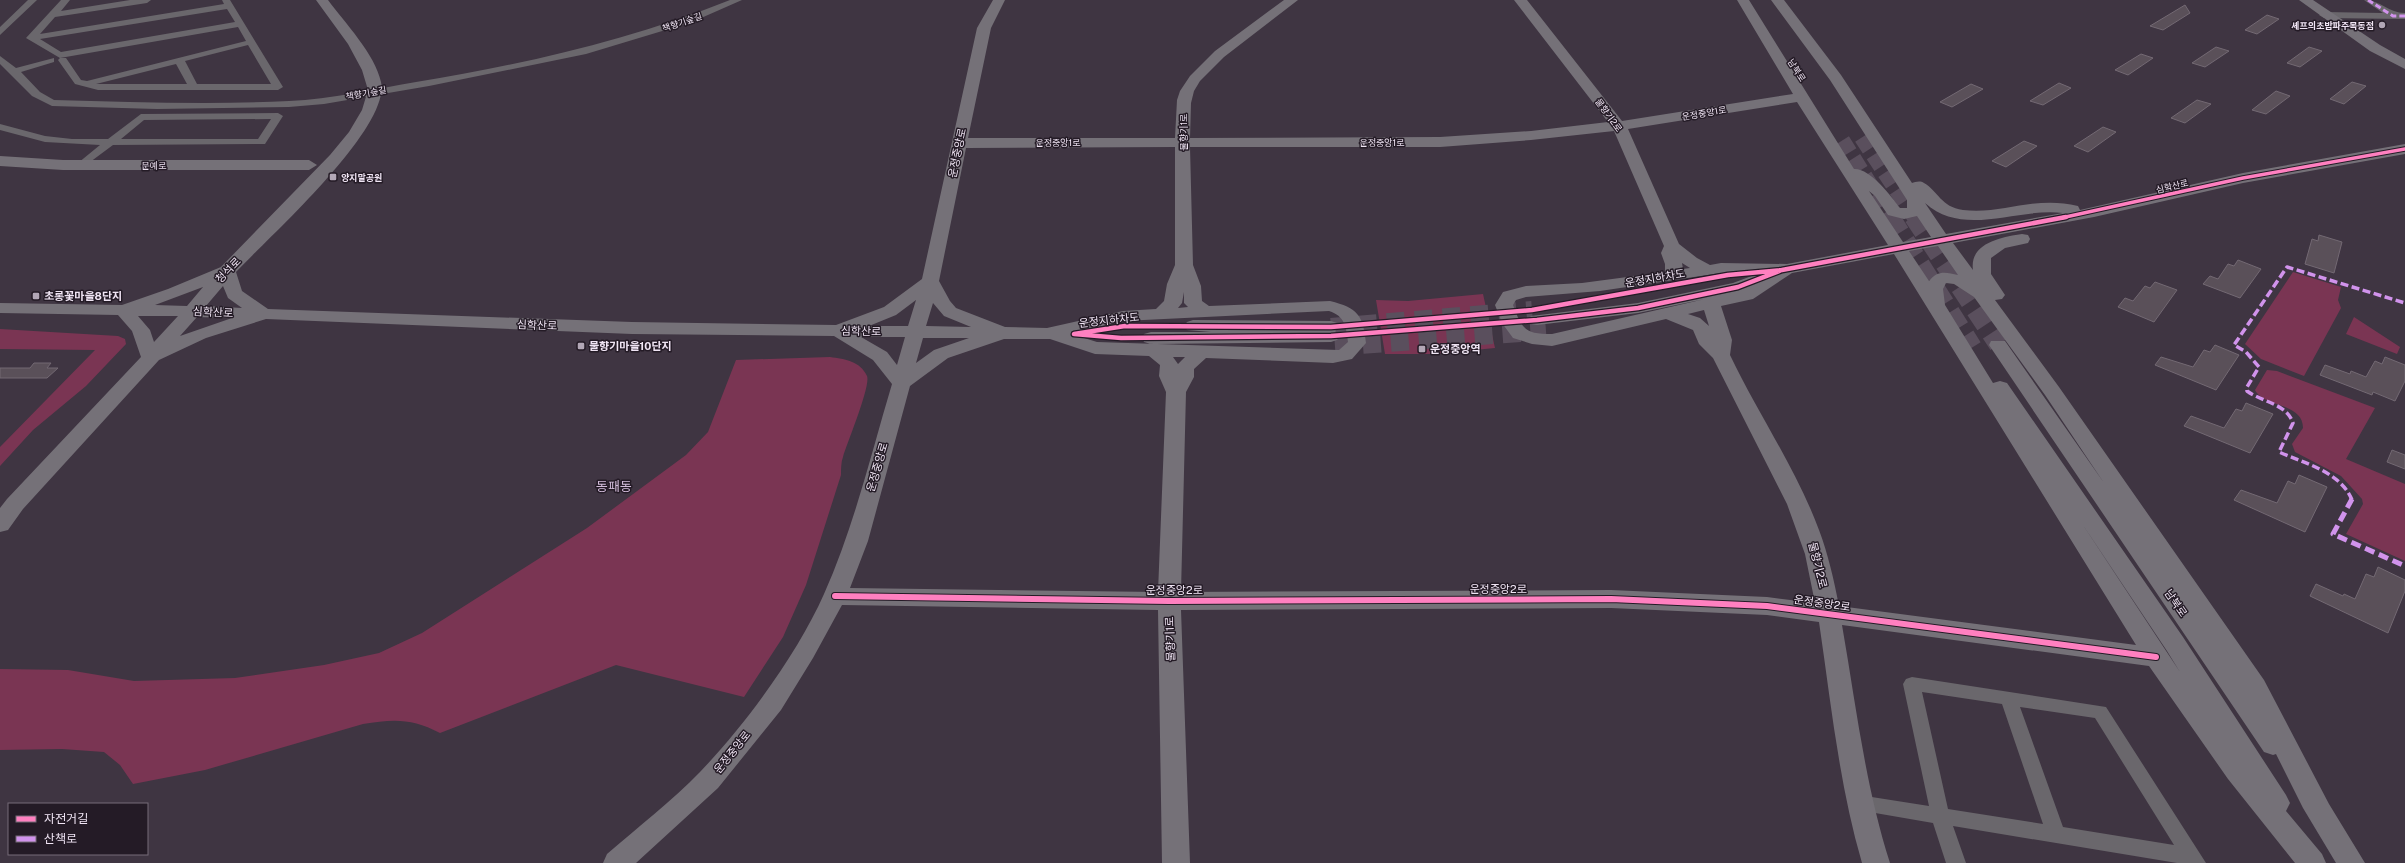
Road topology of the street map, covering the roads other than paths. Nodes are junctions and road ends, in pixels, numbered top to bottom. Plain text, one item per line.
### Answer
1 (33, 0) edge
2 (66, 0) edge
3 (147, 0) edge
4 (322, 0) edge
5 (738, 0) edge
6 (999, 0) edge
7 (1292, 0) edge
8 (1520, 0) edge
9 (1743, 0) edge
10 (1751, 0) edge
11 (1766, 0) edge
12 (1777, 0) edge
13 (2305, 0) edge
14 (2368, 0) edge
15 (228, 3) edge
16 (52, 15) junction
17 (2324, 15) junction
18 (2393, 16) junction
19 (2405, 16) edge
20 (2405, 23) edge
21 (240, 24) junction
22 (0, 32) edge
23 (31, 38) junction
24 (251, 42) junction
25 (62, 56) junction
26 (0, 59) edge
27 (179, 60) junction
28 (2405, 65) edge
29 (15, 71) junction
30 (84, 84) junction
31 (194, 87) junction
32 (375, 92) junction
33 (1801, 97) junction
34 (1849, 100) junction
35 (0, 126) edge
36 (1619, 126) junction
37 (1861, 138) tunnel mouth
38 (1182, 141) junction
39 (113, 142) junction
40 (959, 143) junction
41 (1840, 147) junction
42 (2405, 149) edge
43 (0, 161) edge
44 (82, 165) junction
45 (309, 165) dead end
46 (1915, 200) junction
47 (2094, 212) junction
48 (1942, 241) junction
49 (1672, 246) junction
50 (1899, 249) junction
51 (1184, 265) junction
52 (1784, 269) junction
53 (1708, 270) junction
54 (226, 271) junction
55 (1674, 276) junction
56 (930, 281) junction
57 (1983, 296) junction
58 (1635, 300) junction
59 (1711, 303) junction
60 (1936, 305) junction
61 (0, 308) edge
62 (123, 310) junction
63 (191, 311) junction
64 (1667, 313) junction
65 (264, 314) junction
66 (1160, 315) junction
67 (1209, 319) junction
68 (838, 331) junction
69 (916, 332) junction
70 (1002, 333) junction
71 (1048, 333) junction
72 (1074, 334) junction
73 (1998, 345) tunnel mouth
74 (1973, 347) tunnel mouth
75 (1153, 350) junction
76 (1202, 352) junction
77 (1721, 355) junction
78 (150, 357) junction
79 (901, 383) junction
80 (2052, 391) junction
81 (1176, 392) junction
82 (0, 524) edge
83 (835, 596) junction
84 (1169, 601) junction
85 (1829, 614) junction
86 (2156, 657) junction
87 (2008, 698) junction
88 (1859, 803) junction
89 (2319, 811) junction
90 (1940, 816) junction
91 (2056, 835) junction
92 (2194, 860) edge
93 (617, 863) edge
94 (1176, 863) edge
95 (1876, 863) edge
96 (1956, 863) edge
97 (2312, 863) edge
98 (2316, 863) edge
99 (2351, 863) edge

1 - 22 street
2 - 16 street
3 - 16 street
4 - 32 street
5 - 32 street, 책향기숲길
6 - 40 street, 운정중앙로
7 - 38 street, 물향기1로
8 - 36 street, 물향기2로
9 - 33 street
10 - 41 street, 남북로
11 - 37 street, 남북로
12 - 34 street
13 - 17 street
14 - 18 street
15 - 21 street
15 - 23 street
16 - 23 street
17 - 18 street
17 - 28 street
18 - 19 street
18 - 20 street
21 - 24 street
21 - 25 street
23 - 25 street
24 - 27 street
24 - 31 street
25 - 29 street
25 - 30 street
26 - 29 street, 책향기숲길
27 - 30 street
27 - 31 street
29 - 32 street, 책향기숲길
30 - 31 street
32 - 54 street, 청석로
33 - 36 street, 운정중앙1로
33 - 41 street
34 - 46 street
34 - 47 street
35 - 39 street
36 - 38 street, 운정중앙1로
36 - 49 street, 물향기2로
38 - 40 street, 운정중앙1로
38 - 51 street, 물향기1로
39 - 39 street
39 - 44 street
40 - 56 street, 운정중앙로
41 - 46 street
41 - 50 street
42 - 47 street, 심학산로
43 - 44 street, 문예로
44 - 45 street, 문예로
46 - 48 street
47 - 48 street, 심학산로
47 - 80 street
48 - 50 street, 심학산로
48 - 57 street
49 - 53 street
49 - 55 street
50 - 52 street, 심학산로
50 - 60 street
51 - 66 street
51 - 67 street
52 - 53 street
52 - 58 street
52 - 59 street
53 - 55 street
54 - 62 street
54 - 63 street, 청석로
54 - 65 street
55 - 64 street
56 - 68 street
56 - 69 street, 운정중앙로
56 - 70 street
57 - 60 street
57 - 80 street
58 - 58 street
59 - 64 street
59 - 77 street
60 - 86 street
61 - 62 street, 심학산로
62 - 63 street, 심학산로
62 - 78 street
63 - 65 street, 심학산로
63 - 78 street, 청석로
64 - 77 street
65 - 68 street, 심학산로
65 - 78 street
66 - 67 street
66 - 71 street
67 - 72 street, 운정지하차도
67 - 72 street, 운정지하차도
67 - 76 street
68 - 69 street, 심학산로
68 - 79 street
69 - 70 street, 심학산로
69 - 79 street, 운정중앙로
70 - 71 street, 심학산로
70 - 79 street
71 - 72 street, 심학산로
71 - 75 street
73 - 89 street, 남북로
74 - 98 street
75 - 76 street
75 - 81 street
76 - 81 street
77 - 85 street, 물향기2로
78 - 82 street, 청석로
79 - 83 street, 운정중앙로
80 - 89 street
81 - 84 street, 물향기1로
83 - 84 street, 운정중앙2로
83 - 93 street, 운정중앙로
84 - 85 street, 운정중앙2로
84 - 94 street, 물향기1로
85 - 86 street, 운정중앙2로
85 - 88 street, 물향기2로
86 - 97 street
87 - 90 street
87 - 91 street
87 - 92 street
88 - 90 street
88 - 95 street, 물향기2로
89 - 99 street, 남북로
90 - 91 street
90 - 96 street
91 - 92 street

